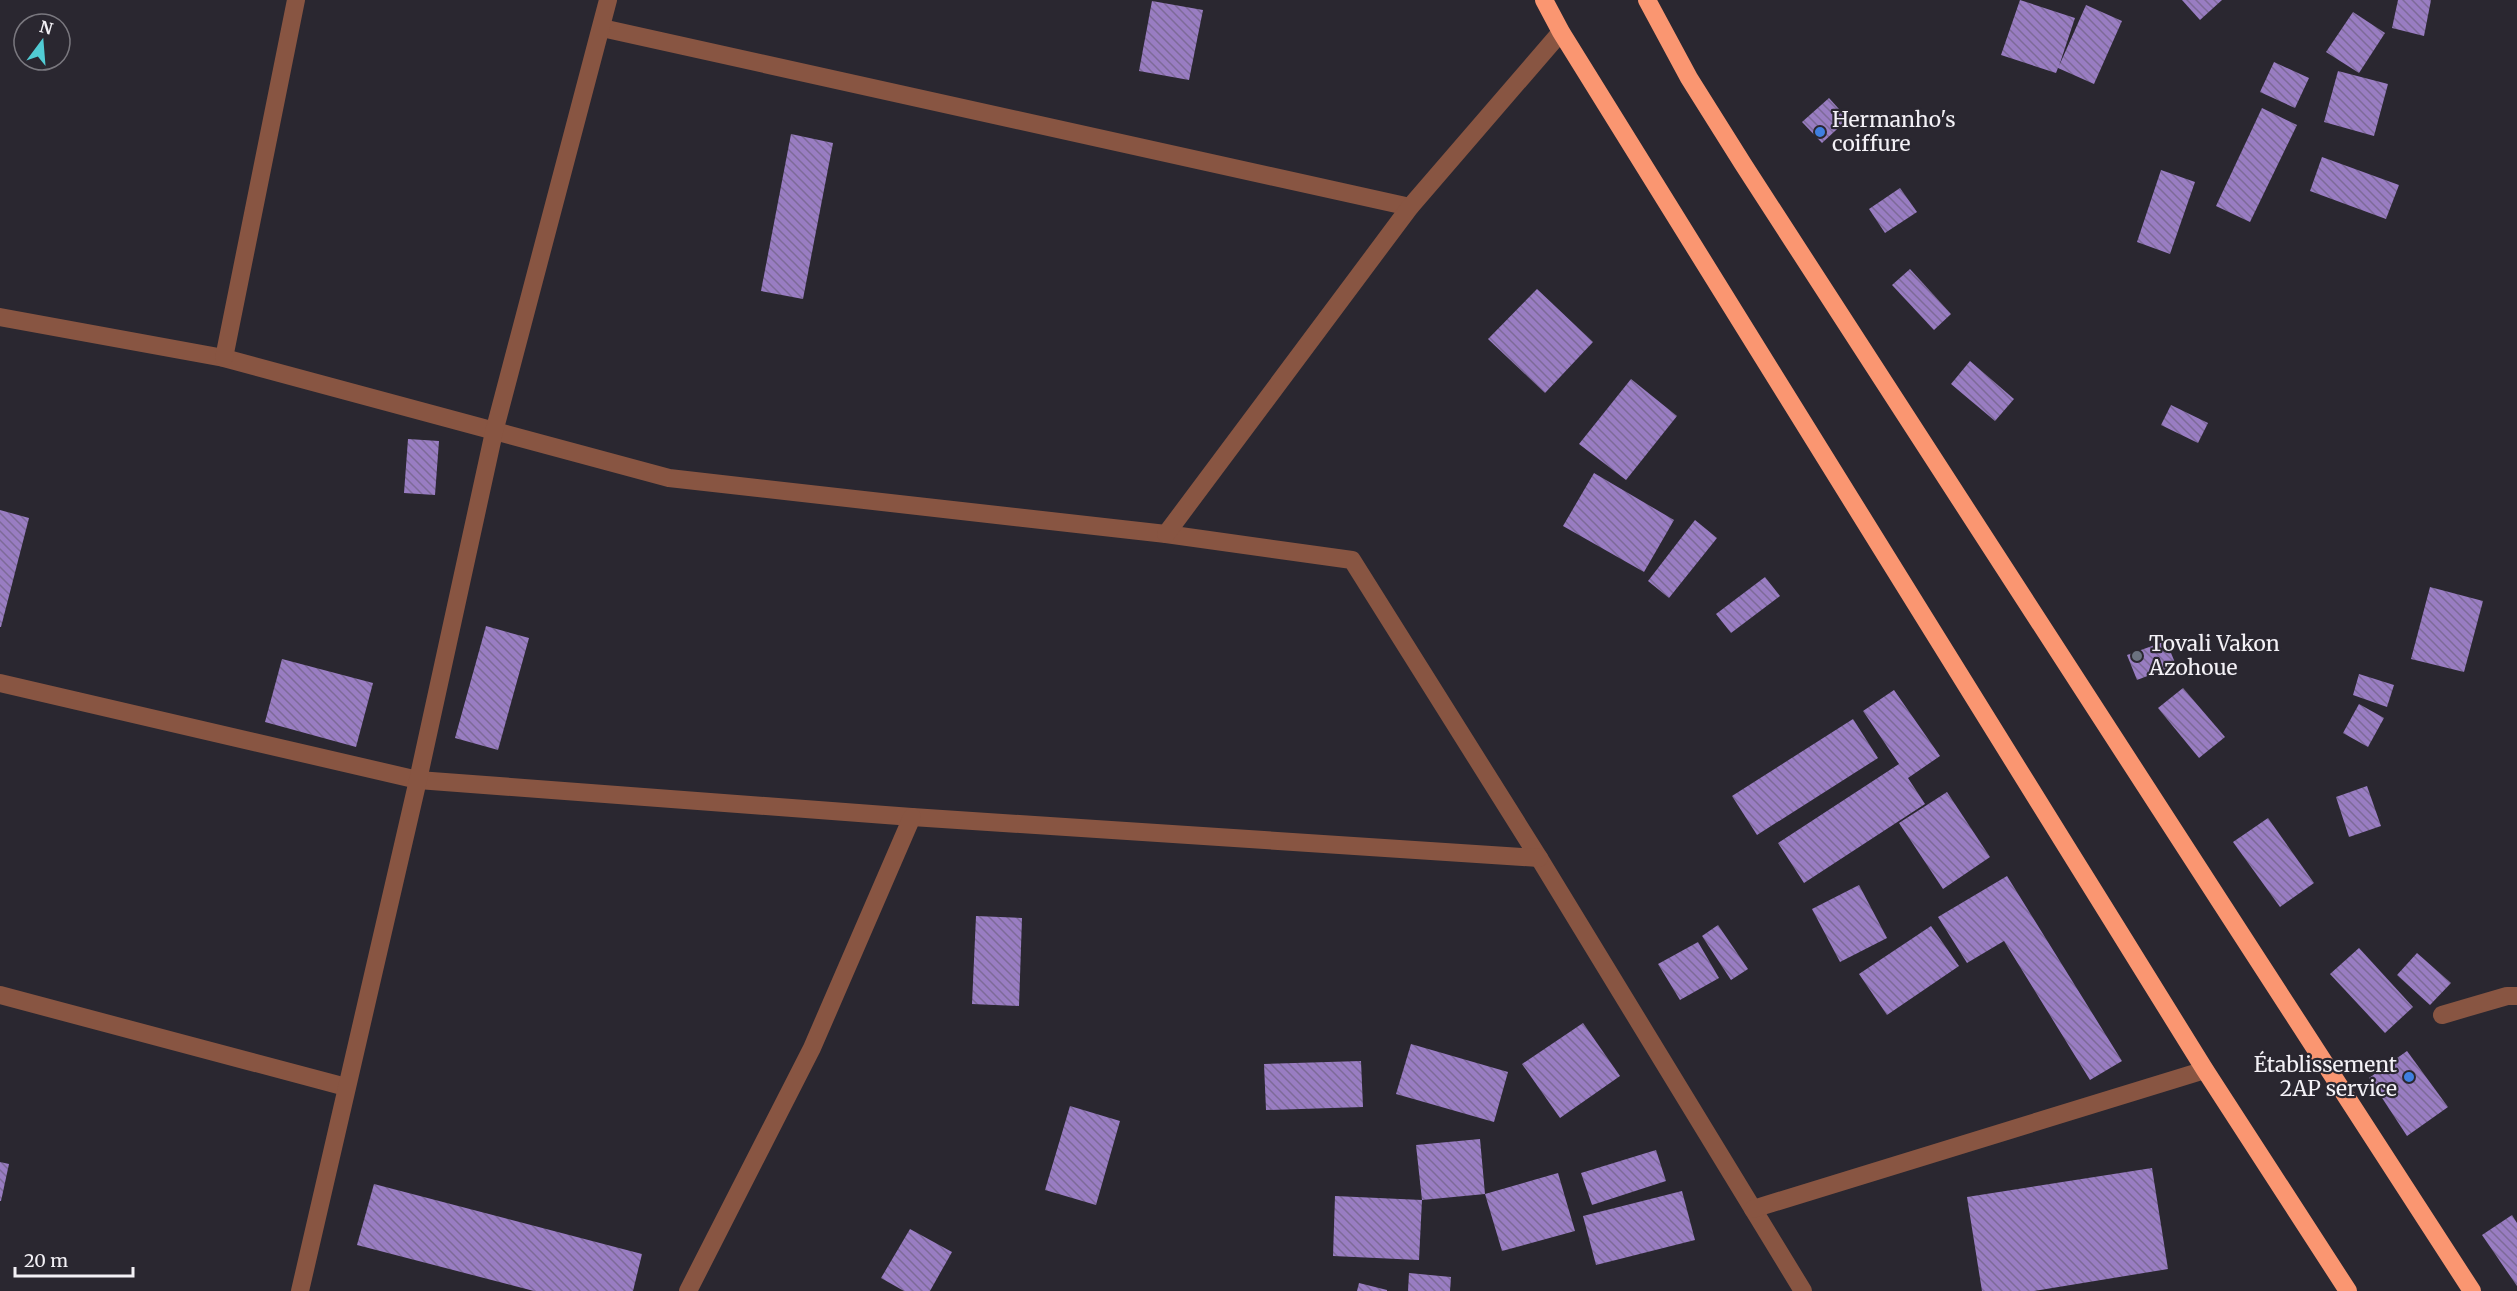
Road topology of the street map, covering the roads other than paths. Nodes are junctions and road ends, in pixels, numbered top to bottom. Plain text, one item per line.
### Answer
1 (296, 0) edge
2 (608, 0) edge
3 (1544, 0) edge
4 (1647, 0) edge
5 (602, 28) junction
6 (1561, 32) junction
7 (1410, 207) junction
8 (0, 317) edge
9 (224, 358) junction
10 (494, 432) junction
11 (1166, 534) junction
12 (0, 683) edge
13 (418, 780) junction
14 (912, 817) junction
15 (1539, 858) junction
16 (0, 995) edge
17 (2517, 996) edge
18 (2442, 1015) dead end
19 (2205, 1070) junction
20 (346, 1087) junction
21 (1753, 1209) junction
22 (300, 1291) edge
23 (688, 1291) edge
24 (1803, 1291) edge
25 (2348, 1291) edge
26 (2472, 1291) edge

1 - 9 street
2 - 5 street
3 - 6 highway
4 - 26 highway
5 - 7 street
5 - 10 street
6 - 7 street
6 - 19 highway
7 - 11 street
8 - 9 street
9 - 10 street
10 - 11 street
10 - 13 street
11 - 15 street
12 - 13 street
13 - 14 street
13 - 20 street
14 - 15 street
14 - 23 street
15 - 21 street
16 - 20 street
17 - 18 street
19 - 21 street
19 - 25 highway
20 - 22 street
21 - 24 street

